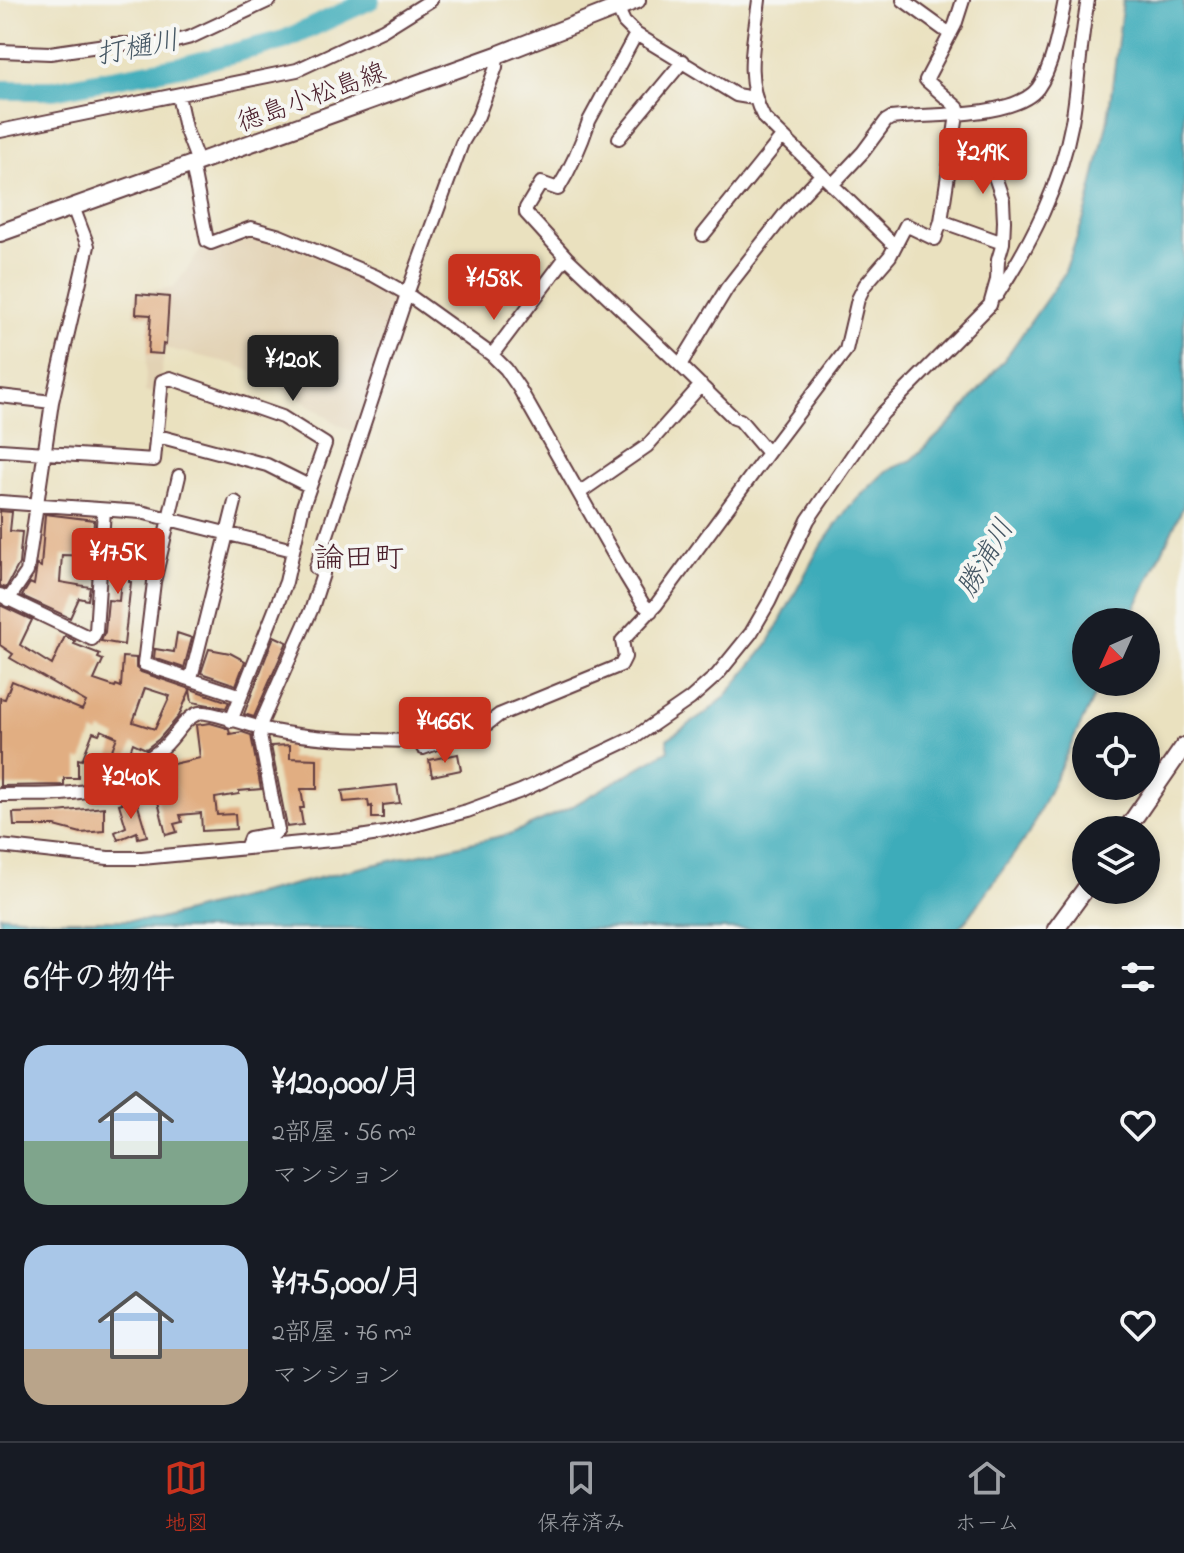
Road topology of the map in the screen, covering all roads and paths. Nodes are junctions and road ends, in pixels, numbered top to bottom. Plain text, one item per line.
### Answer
1 (270, 0) edge
2 (431, 0) edge
3 (637, 0) edge
4 (759, 0) edge
5 (903, 0) edge
6 (963, 0) edge
7 (1065, 0) edge
8 (1088, 0) edge
9 (618, 9) junction
10 (636, 34) junction
11 (950, 34) junction
12 (0, 51) edge
13 (497, 55) junction
14 (683, 61) junction
15 (178, 95) junction
16 (754, 98) junction
17 (957, 112) junction
18 (0, 131) edge
19 (782, 137) junction
20 (619, 138) dead end
21 (951, 158) junction
22 (195, 163) junction
23 (821, 175) junction
24 (832, 185) junction
25 (73, 207) junction
26 (941, 221) junction
27 (0, 233) edge
28 (703, 235) dead end
29 (1003, 243) junction
30 (895, 246) junction
31 (566, 257) junction
32 (407, 294) junction
33 (990, 305) junction
34 (492, 355) junction
35 (680, 365) junction
36 (701, 385) junction
37 (0, 396) edge
38 (52, 402) junction
39 (158, 436) junction
40 (0, 450) edge
41 (44, 452) junction
42 (768, 453) junction
43 (179, 476) dead end
44 (309, 486) junction
45 (579, 493) junction
46 (0, 502) edge
47 (235, 502) dead end
48 (37, 504) junction
49 (104, 510) junction
50 (169, 519) junction
51 (226, 533) junction
52 (293, 550) junction
53 (4, 597) edge
54 (651, 611) junction
55 (191, 678) junction
56 (241, 696) junction
57 (231, 721) junction
58 (261, 728) junction
59 (1184, 746) edge
60 (0, 795) edge
61 (1136, 816) edge
62 (0, 846) edge
63 (246, 848) junction
64 (1074, 904) edge
65 (1056, 929) edge

1 - 12 street
2 - 15 street
3 - 9 main road, 徳島小松島線
4 - 16 street
5 - 11 street
6 - 11 street
7 - 17 street
8 - 33 street
9 - 10 street
9 - 13 main road, 徳島小松島線
10 - 14 street
10 - 31 street
11 - 17 street
13 - 22 main road, 徳島小松島線
13 - 32 street
14 - 16 street
14 - 20 street
15 - 18 street
15 - 22 street
16 - 19 street
17 - 21 street
17 - 24 street
19 - 23 street
19 - 28 street
21 - 26 street
21 - 29 street
22 - 25 main road, 徳島小松島線
22 - 32 street
23 - 24 street
23 - 35 street
24 - 30 street
25 - 27 main road, 徳島小松島線
25 - 38 street
26 - 29 street
26 - 30 street
29 - 33 street
30 - 42 street
31 - 34 street
31 - 35 street
32 - 34 street
32 - 58 street
33 - 63 street
34 - 45 street
35 - 36 street
36 - 42 street
36 - 45 street
37 - 38 street
38 - 41 street
39 - 41 street
39 - 44 street
39 - 44 street
40 - 41 street
41 - 48 street
42 - 54 street
43 - 50 street
44 - 52 street
45 - 54 street
46 - 48 street
47 - 51 street
48 - 49 street
48 - 53 street
49 - 50 street
49 - 53 street
50 - 51 street
50 - 55 street
51 - 52 street
51 - 55 street
52 - 56 street
54 - 58 street
55 - 56 street
56 - 57 street
57 - 58 street
57 - 60 street
58 - 63 street
59 - 61 main road
62 - 63 street
64 - 65 main road

